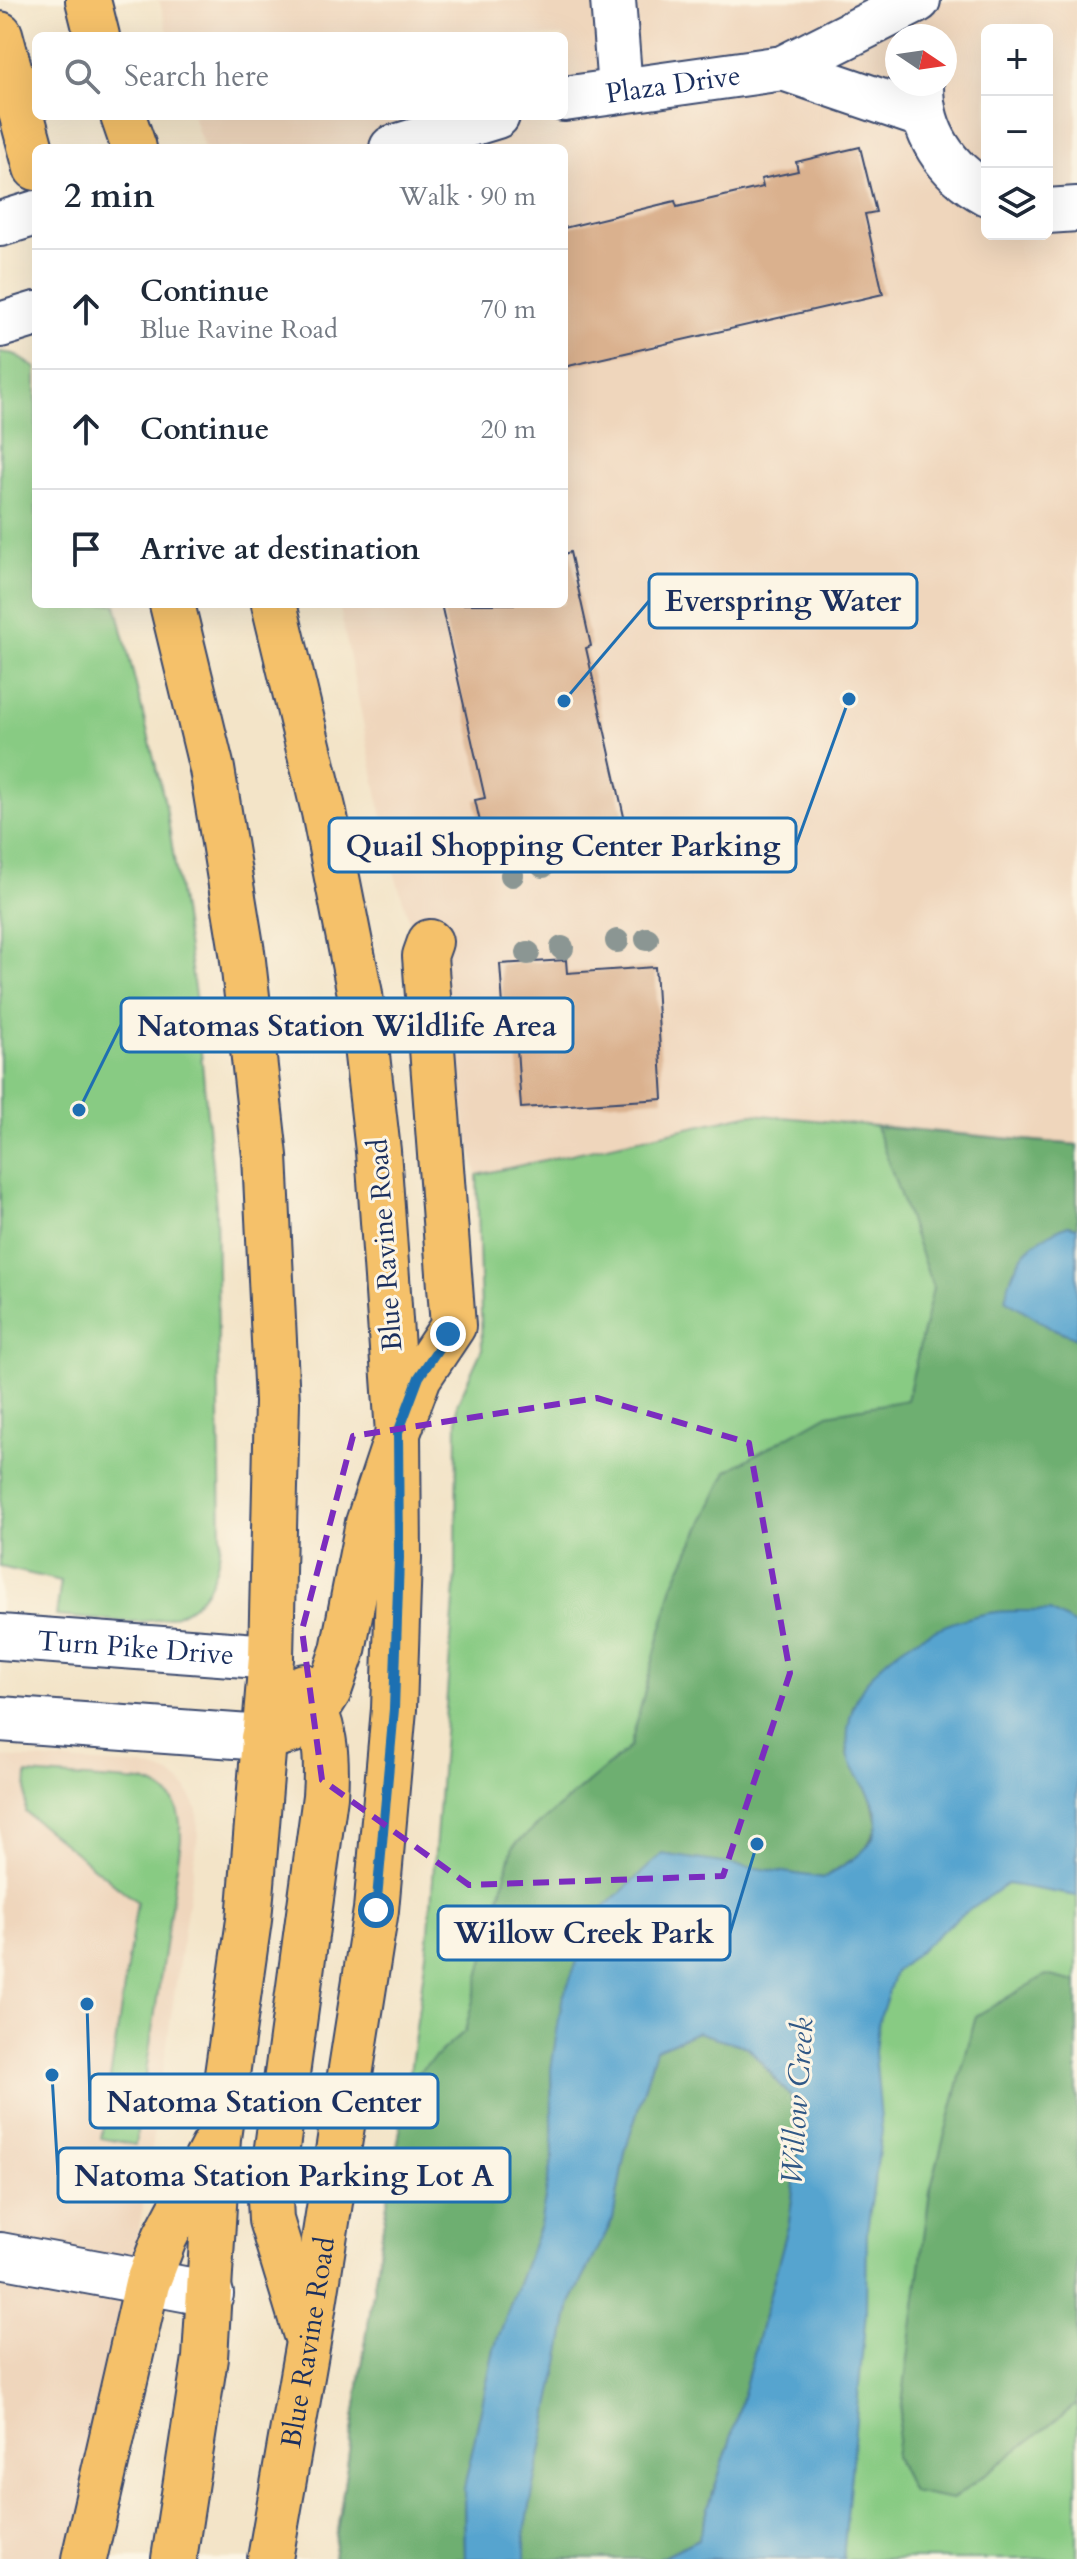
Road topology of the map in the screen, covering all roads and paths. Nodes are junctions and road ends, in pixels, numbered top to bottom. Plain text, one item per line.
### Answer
1 (88, 0) edge
2 (613, 0) edge
3 (918, 0) edge
4 (932, 0) edge
5 (925, 24) edge
6 (96, 32) edge
7 (0, 34) edge
8 (783, 68) junction
9 (620, 89) junction
10 (568, 98) edge
11 (921, 99) edge
12 (124, 120) edge
13 (484, 120) edge
14 (133, 144) edge
15 (405, 144) edge
16 (32, 153) edge
17 (981, 190) edge
18 (1077, 209) edge
19 (1053, 211) edge
20 (32, 214) edge
21 (0, 224) edge
22 (32, 315) edge
23 (0, 325) edge
24 (173, 608) edge
25 (275, 608) edge
26 (430, 942) dead end
27 (398, 1433) junction
28 (0, 1637) edge
29 (271, 1657) junction
30 (317, 1710) junction
31 (0, 1719) edge
32 (263, 1738) junction
33 (218, 2138) junction
34 (0, 2255) edge
35 (147, 2284) junction
36 (211, 2294) junction
37 (308, 2342) junction
38 (84, 2559) edge
39 (174, 2559) edge
40 (270, 2559) edge

1 - 6 main road
2 - 9 street
3 - 8 street, Plaza Drive
4 - 5 street
7 - 16 main road
8 - 9 street, Plaza Drive
8 - 11 street, Plaza Drive
9 - 10 street, Plaza Drive
11 - 17 street, Plaza Drive
12 - 14 main road
13 - 15 street
18 - 19 street
20 - 21 street
22 - 23 street
24 - 29 main road
25 - 27 main road, Blue Ravine Road
26 - 27 main road
27 - 30 main road
27 - 37 main road, Blue Ravine Road
28 - 29 street, Turn Pike Drive
29 - 30 main road
29 - 32 main road
30 - 32 main road
30 - 37 main road
31 - 32 street
32 - 33 main road
33 - 35 main road
33 - 36 main road
34 - 35 street
35 - 36 street
35 - 38 main road
36 - 39 main road
37 - 40 main road, Blue Ravine Road

